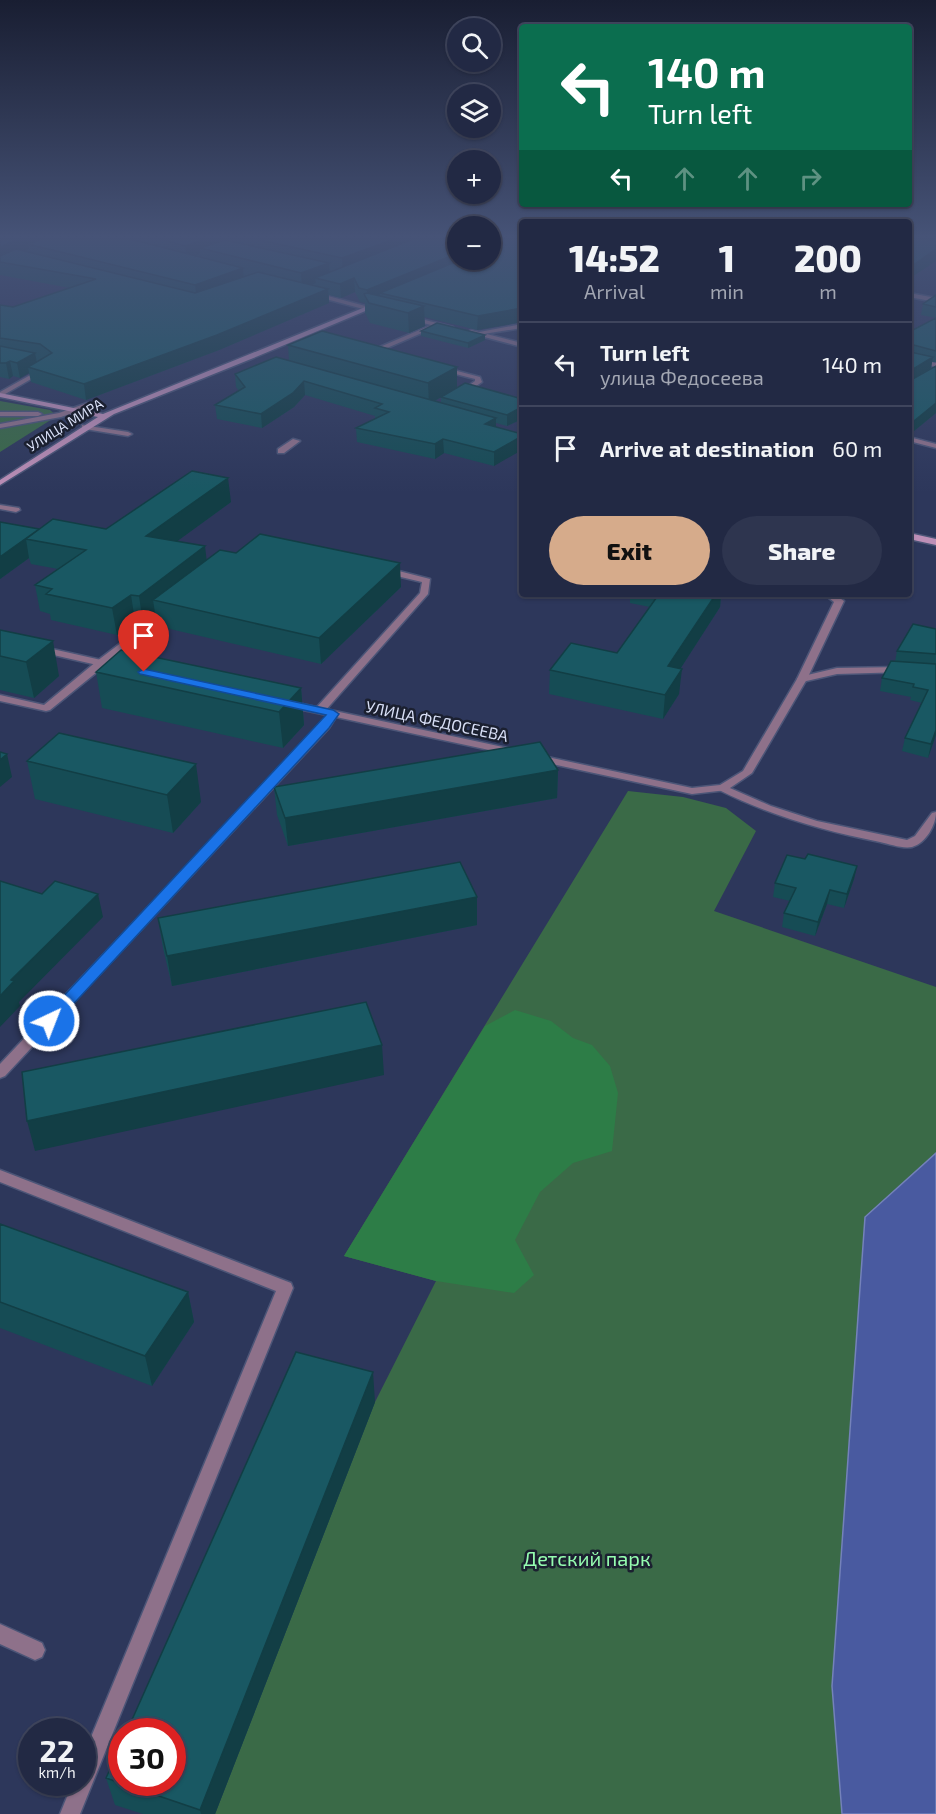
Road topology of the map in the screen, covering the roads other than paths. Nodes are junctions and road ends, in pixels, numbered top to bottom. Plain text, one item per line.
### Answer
1 (330, 324) edge
2 (431, 324) edge
3 (436, 325) junction
4 (519, 326) edge
5 (456, 329) edge
6 (466, 331) edge
7 (477, 333) junction
8 (519, 344) edge
9 (387, 355) edge
10 (249, 358) junction
11 (912, 360) edge
12 (260, 361) edge
13 (42, 363) edge
14 (936, 365) edge
15 (432, 366) edge
16 (0, 395) edge
17 (455, 397) edge
18 (87, 405) dead end
19 (77, 410) junction
20 (0, 414) edge
21 (60, 415) junction
22 (104, 416) junction
23 (0, 426) edge
24 (85, 427) junction
25 (128, 434) dead end
26 (912, 440) edge
27 (296, 441) dead end
28 (936, 446) edge
29 (281, 451) dead end
30 (0, 483) edge
31 (0, 507) edge
32 (16, 510) dead end
33 (912, 537) edge
34 (936, 542) edge
35 (376, 569) edge
36 (833, 597) edge
37 (177, 604) edge
38 (33, 648) edge
39 (100, 663) junction
40 (135, 670) edge
41 (912, 670) edge
42 (802, 679) junction
43 (0, 698) edge
44 (273, 700) edge
45 (320, 711) junction
46 (333, 714) junction
47 (723, 788) junction
48 (936, 815) edge
49 (0, 1074) edge
50 (0, 1176) edge
51 (0, 1634) edge
52 (35, 1650) dead end
53 (70, 1814) edge

1 - 10 street, УЛИЦА МИРА
2 - 3 street
3 - 5 street
3 - 9 street
4 - 7 street
6 - 7 street
7 - 8 street
10 - 12 street
10 - 22 street, УЛИЦА МИРА
11 - 14 street
13 - 16 street
15 - 17 street
16 - 19 street
18 - 19 street
19 - 21 street
19 - 22 street
20 - 21 street
21 - 23 street
22 - 24 street, УЛИЦА МИРА
24 - 25 street
24 - 30 street, УЛИЦА МИРА
26 - 28 street
27 - 29 street
31 - 32 street
33 - 34 street
35 - 45 street
36 - 42 street
37 - 39 street
38 - 39 street
39 - 40 street
39 - 43 street
41 - 42 street
42 - 47 street
44 - 45 street, УЛИЦА ФЕДОСЕЕВА
45 - 46 street, УЛИЦА ФЕДОСЕЕВА
46 - 47 street, УЛИЦА ФЕДОСЕЕВА
46 - 49 street
47 - 48 street
50 - 53 street
51 - 52 street

